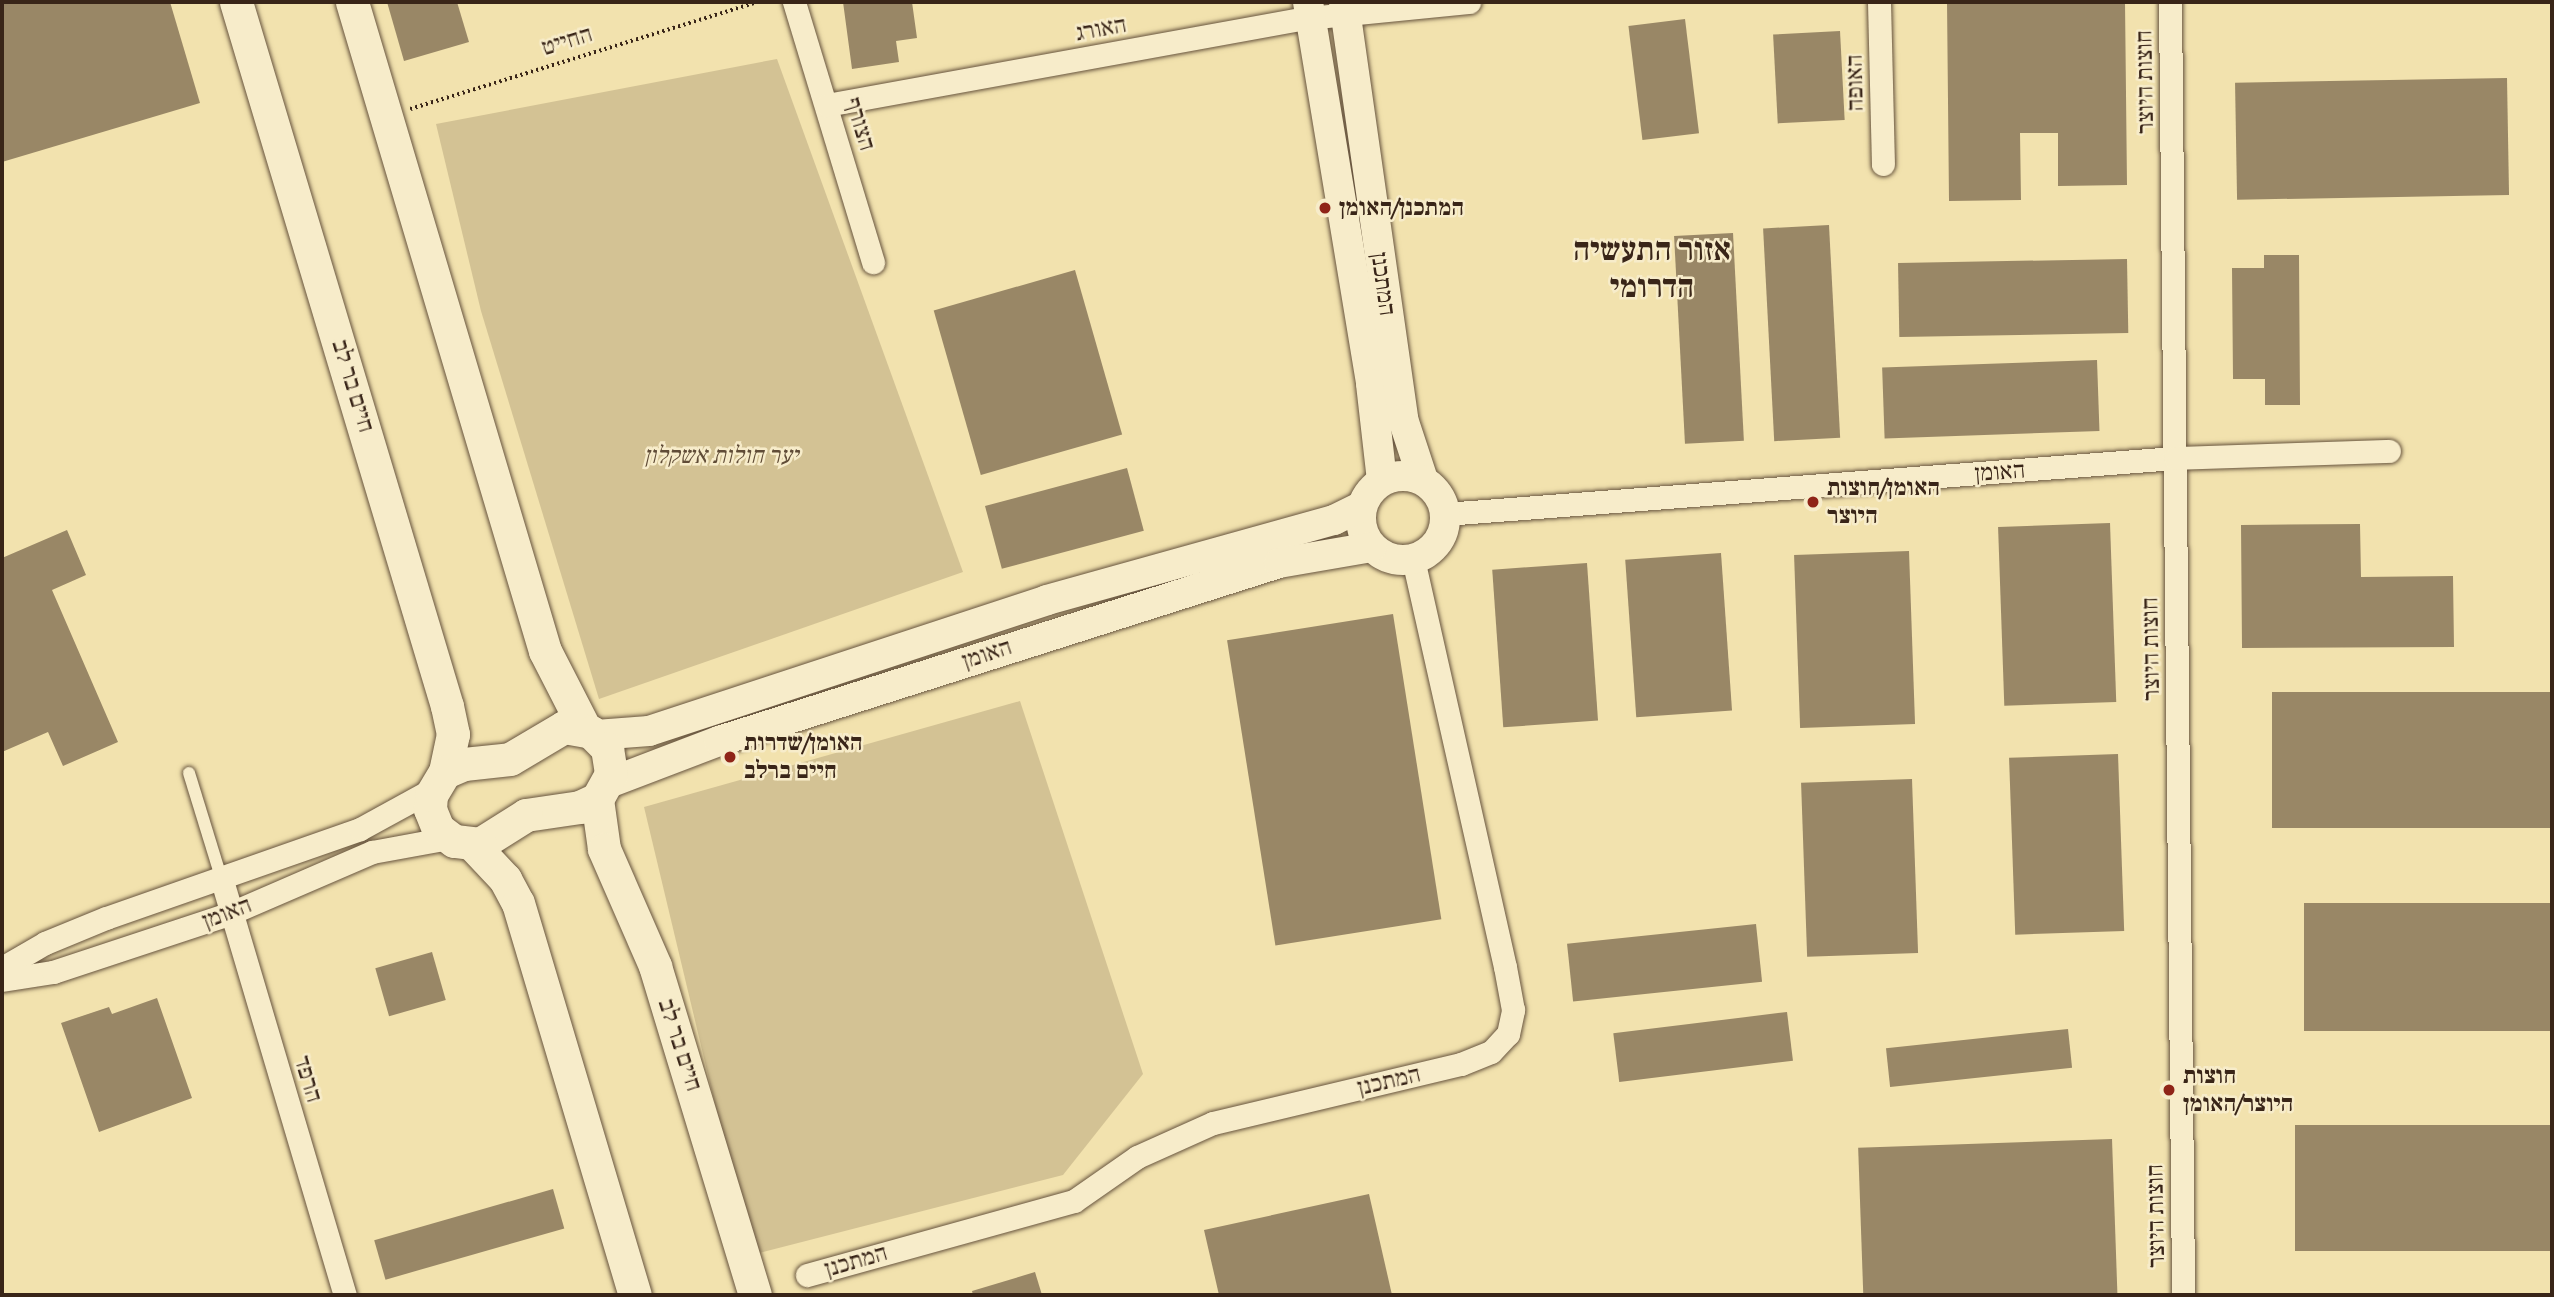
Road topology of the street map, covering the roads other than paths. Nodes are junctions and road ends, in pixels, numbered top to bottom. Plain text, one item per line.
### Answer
1 (236, 2) edge
2 (352, 2) edge
3 (794, 2) edge
4 (1469, 2) edge
5 (1879, 2) edge
6 (2170, 2) edge
7 (1344, 7) edge
8 (1308, 10) edge
9 (827, 105) junction
10 (1883, 164) dead end
11 (873, 262) dead end
12 (2389, 451) dead end
13 (2175, 458) junction
14 (1382, 480) junction
15 (1423, 480) junction
16 (1361, 507) junction
17 (1445, 514) junction
18 (1372, 547) junction
19 (1413, 559) junction
20 (591, 732) junction
21 (189, 773) dead end
22 (439, 780) junction
23 (603, 791) junction
24 (461, 842) junction
25 (221, 877) junction
26 (231, 913) junction
27 (2, 968) edge
28 (2, 980) edge
29 (807, 1275) dead end
30 (345, 1295) edge
31 (635, 1295) edge
32 (755, 1295) edge
33 (2183, 1295) edge

1 - 22 main road, חיים בר לב
2 - 20 main road
3 - 9 street, הצורף
4 - 7 street, האורג
5 - 10 street, האופה
6 - 13 street, חוצות היוצר
7 - 8 street, האורג
7 - 15 street, המתכנן
8 - 9 street, האורג
8 - 14 street, המתכנן
9 - 11 street, הצורף
12 - 13 street, האומן
13 - 17 street, האומן
13 - 33 street, חוצות היוצר
14 - 15 street
14 - 16 street
15 - 17 street
16 - 18 street
16 - 20 street, האומן
17 - 19 street
18 - 19 street
18 - 23 street, האומן
19 - 29 street, המתכנן
20 - 22 main road
20 - 23 main road, חיים בר לב
21 - 25 lane
22 - 24 main road, חיים בר לב
22 - 25 street, האומן
23 - 24 main road
23 - 32 main road, חיים בר לב
24 - 26 street, האומן
24 - 31 main road
25 - 26 street, הרפד
25 - 27 street, האומן
26 - 28 street, האומן
26 - 30 street, הרפד

